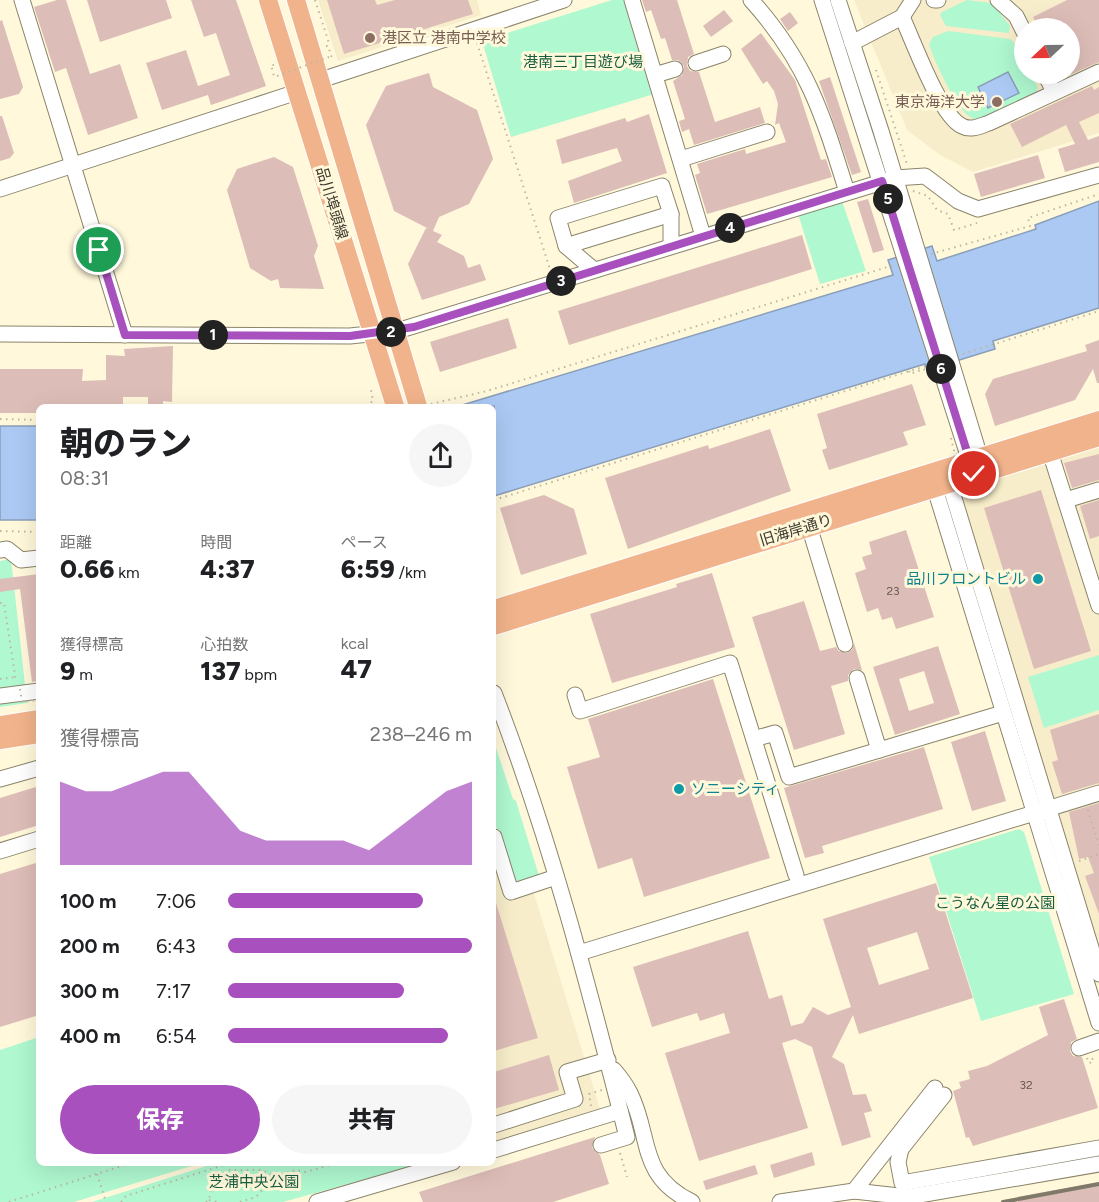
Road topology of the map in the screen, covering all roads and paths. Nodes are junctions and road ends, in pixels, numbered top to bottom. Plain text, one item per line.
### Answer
1 (22, 0) edge
2 (268, 0) edge
3 (296, 0) edge
4 (315, 0) edge
5 (564, 0) edge
6 (632, 0) edge
7 (751, 0) edge
8 (822, 0) edge
9 (838, 0) edge
10 (913, 0) edge
11 (998, 0) edge
12 (902, 17) junction
13 (1018, 18) edge
14 (472, 29) junction
15 (329, 43) dead end
16 (852, 43) junction
17 (723, 54) dead end
18 (332, 57) dead end
19 (696, 63) dead end
20 (675, 69) dead end
21 (1099, 72) edge
22 (655, 75) junction
23 (278, 76) dead end
24 (321, 80) junction
25 (1050, 84) edge
26 (297, 92) junction
27 (1054, 92) junction
28 (767, 132) dead end
29 (681, 159) junction
30 (73, 165) junction
31 (1099, 175) edge
32 (889, 179) junction
33 (0, 189) edge
34 (847, 192) junction
35 (1099, 194) edge
36 (671, 214) junction
37 (703, 236) junction
38 (566, 246) junction
39 (671, 246) junction
40 (931, 254) dead end
41 (886, 268) dead end
42 (594, 270) junction
43 (554, 283) junction
44 (1099, 311) edge
45 (397, 331) junction
46 (0, 334) edge
47 (373, 334) junction
48 (125, 335) junction
49 (993, 344) dead end
50 (938, 364) junction
51 (909, 371) junction
52 (926, 374) dead end
53 (374, 386) dead end
54 (393, 401) edge
55 (440, 402) dead end
56 (369, 404) edge
57 (417, 404) edge
58 (0, 419) edge
59 (36, 420) edge
60 (1099, 420) edge
61 (1099, 437) edge
62 (951, 438) dead end
63 (1050, 452) junction
64 (977, 466) junction
65 (939, 478) junction
66 (1099, 490) edge
67 (965, 497) dead end
68 (496, 499) edge
69 (1066, 500) junction
70 (809, 526) junction
71 (0, 531) edge
72 (36, 532) edge
73 (0, 550) edge
74 (36, 558) edge
75 (0, 603) edge
76 (1099, 606) edge
77 (496, 608) edge
78 (496, 625) edge
79 (845, 644) dead end
80 (15, 677) junction
81 (857, 678) dead end
82 (0, 679) edge
83 (36, 691) edge
84 (575, 695) dead end
85 (0, 696) edge
86 (36, 700) edge
87 (496, 702) edge
88 (1003, 713) junction
89 (36, 719) edge
90 (0, 724) edge
91 (36, 734) edge
92 (0, 740) edge
93 (754, 740) junction
94 (879, 750) junction
95 (36, 769) edge
96 (0, 779) edge
97 (1092, 795) edge
98 (1040, 811) junction
99 (36, 840) edge
100 (1099, 844) edge
101 (0, 851) edge
102 (496, 852) edge
103 (1099, 854) edge
104 (1077, 862) dead end
105 (796, 875) dead end
106 (555, 877) junction
107 (500, 881) edge
108 (579, 953) junction
109 (1099, 971) edge
110 (1099, 1023) edge
111 (1099, 1041) edge
112 (1079, 1048) dead end
113 (608, 1060) junction
114 (620, 1111) junction
115 (496, 1124) edge
116 (602, 1145) dead end
117 (1099, 1148) edge
118 (496, 1149) edge
119 (1099, 1164) edge
120 (122, 1166) edge
121 (220, 1166) edge
122 (327, 1166) edge
123 (439, 1166) edge
124 (97, 1174) junction
125 (275, 1176) junction
126 (854, 1191) junction
127 (209, 1200) junction
128 (9, 1202) edge
129 (106, 1202) edge
130 (121, 1202) edge
131 (206, 1202) edge
132 (217, 1202) edge
133 (240, 1202) edge
134 (317, 1202) edge
135 (692, 1202) edge
136 (780, 1202) edge

1 - 30 street
2 - 26 main road, 品川埠頭線
3 - 24 main road, 品川埠頭線
4 - 15 path
5 - 14 street
6 - 22 street
7 - 34 street
8 - 32 street
9 - 16 street
10 - 12 street
11 - 13 street
12 - 16 street
12 - 27 street
14 - 24 street
14 - 43 path
16 - 32 street
17 - 19 street
18 - 23 path, bridge
20 - 22 street
21 - 27 street
22 - 29 street
24 - 45 main road, 品川埠頭線
25 - 27 street
26 - 30 street
26 - 47 main road, 品川埠頭線
28 - 29 street
29 - 37 street
30 - 33 street
30 - 48 street
31 - 32 street
32 - 34 street
32 - 50 street
34 - 37 street
35 - 40 path
36 - 38 street
36 - 38 street
36 - 39 street
37 - 39 street
38 - 42 street
39 - 42 street
41 - 55 path
42 - 43 street
43 - 45 street
44 - 49 path
45 - 47 street
45 - 57 main road, 品川埠頭線
46 - 48 street
47 - 48 street
47 - 54 main road, 品川埠頭線
50 - 51 path
50 - 64 street
51 - 52 path
51 - 68 path
53 - 56 path
58 - 59 path
60 - 64 main road, 旧海岸通り
61 - 63 main road, 旧海岸通り
62 - 67 path, bridge
63 - 64 main road, 旧海岸通り
63 - 69 street
64 - 65 main road, 旧海岸通り
65 - 70 main road, 旧海岸通り
65 - 77 main road, 旧海岸通り
65 - 88 street
65 - 98 street
66 - 69 street
69 - 76 street
70 - 78 main road, 旧海岸通り
70 - 79 street
71 - 72 path
73 - 74 street
75 - 80 path
80 - 82 path
80 - 86 path, bridge
81 - 94 street
83 - 85 street
84 - 93 street
87 - 106 street
88 - 94 street
88 - 98 street
89 - 90 main road
91 - 92 main road
93 - 94 street
93 - 105 street
95 - 96 street
97 - 98 street
97 - 100 path
98 - 108 street
98 - 109 street
98 - 110 street
99 - 101 street
102 - 107 street
103 - 104 path
106 - 107 street
106 - 108 street
108 - 113 street
111 - 112 street
113 - 114 street
113 - 115 street
113 - 135 street
114 - 116 street
114 - 118 street
117 - 126 street
119 - 126 street
120 - 124 path
121 - 130 path
122 - 125 path
123 - 134 street
124 - 128 path
124 - 129 path
125 - 127 path
125 - 133 path
126 - 136 street
127 - 131 path
127 - 132 path

